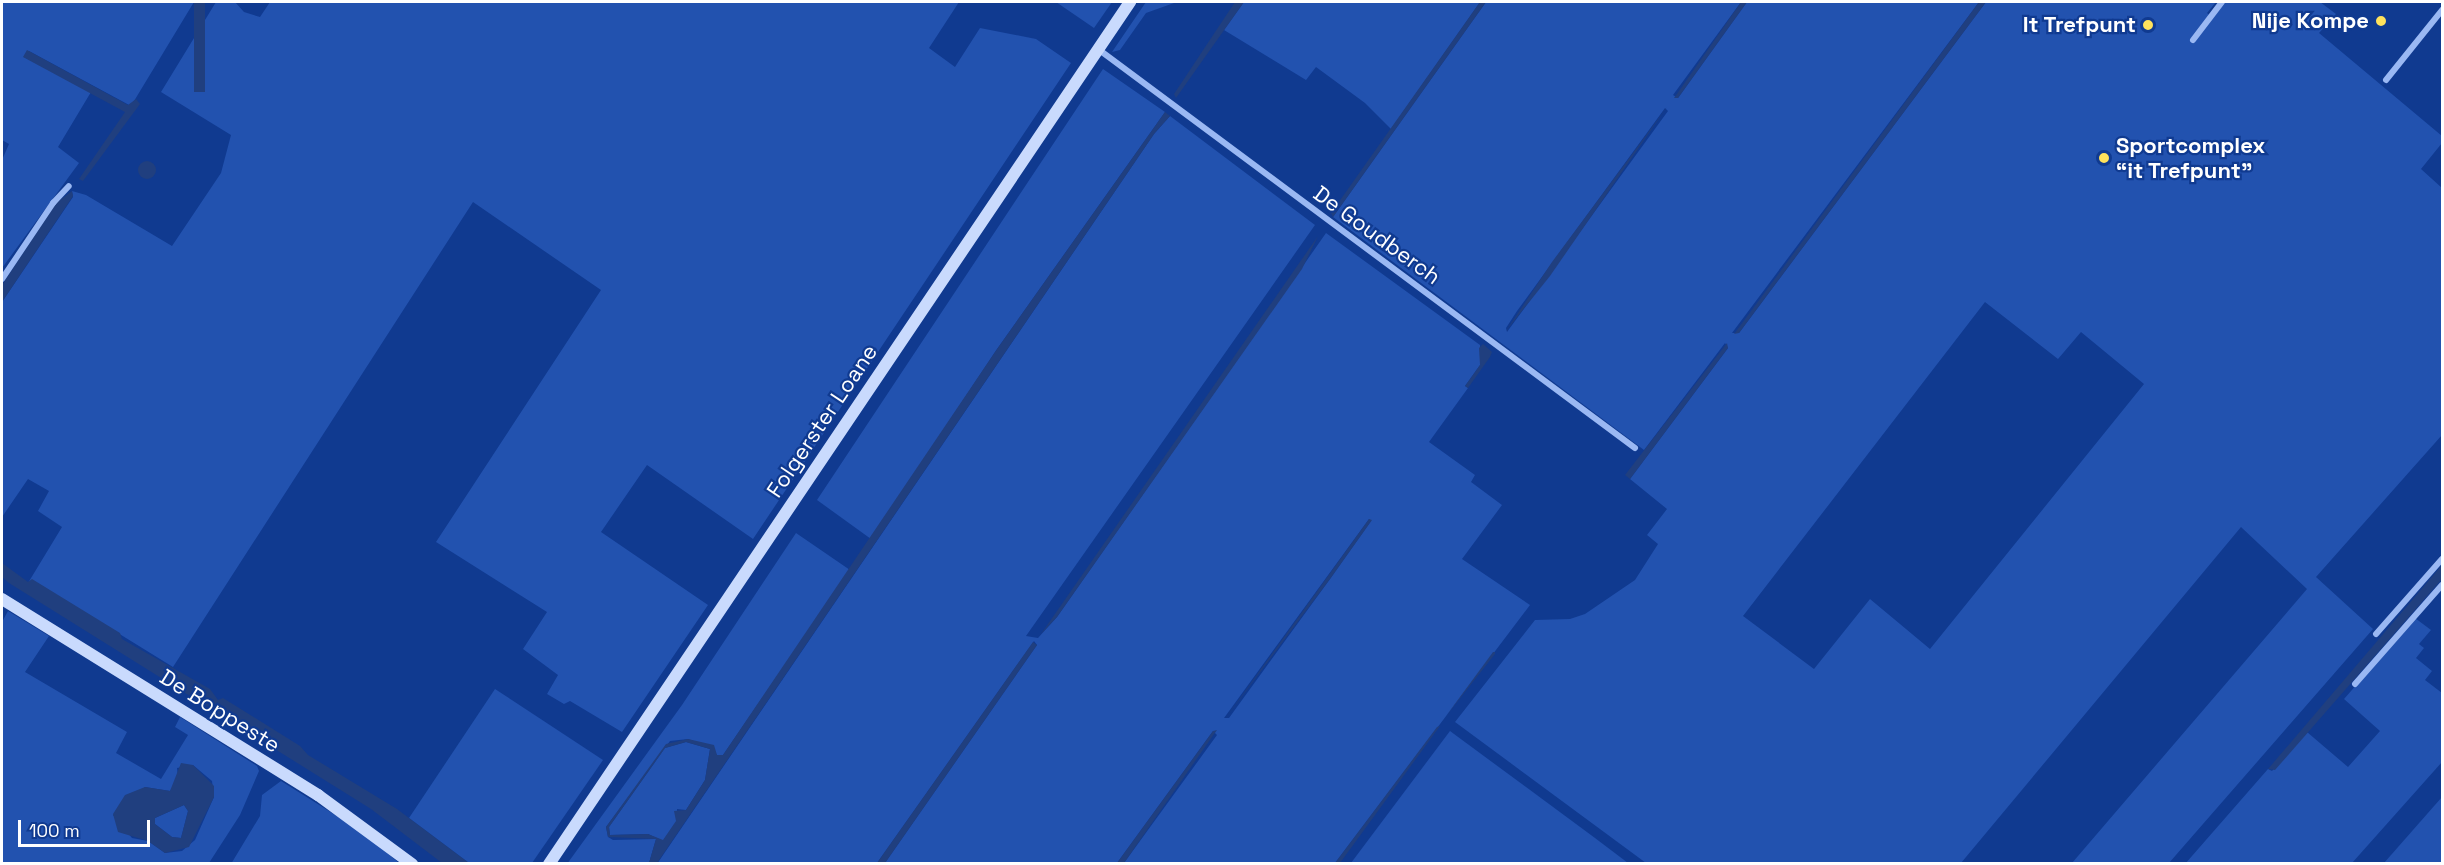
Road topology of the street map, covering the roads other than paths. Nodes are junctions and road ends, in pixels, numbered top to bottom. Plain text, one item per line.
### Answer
1 (1130, 2) edge
2 (2222, 2) edge
3 (2442, 10) edge
4 (2193, 39) dead end
5 (1098, 49) junction
6 (2386, 80) dead end
7 (69, 186) dead end
8 (2, 279) edge
9 (1635, 447) dead end
10 (2442, 559) edge
11 (2442, 585) edge
12 (2, 599) edge
13 (2376, 634) dead end
14 (2355, 684) dead end
15 (412, 864) edge
16 (549, 864) edge

1 - 5 main road, Folgerster Loane
2 - 4 street
3 - 6 street
5 - 9 street, De Goudberch
5 - 16 main road, Folgerster Loane
7 - 8 street
10 - 13 street
11 - 14 street
12 - 15 main road, De Boppeste

